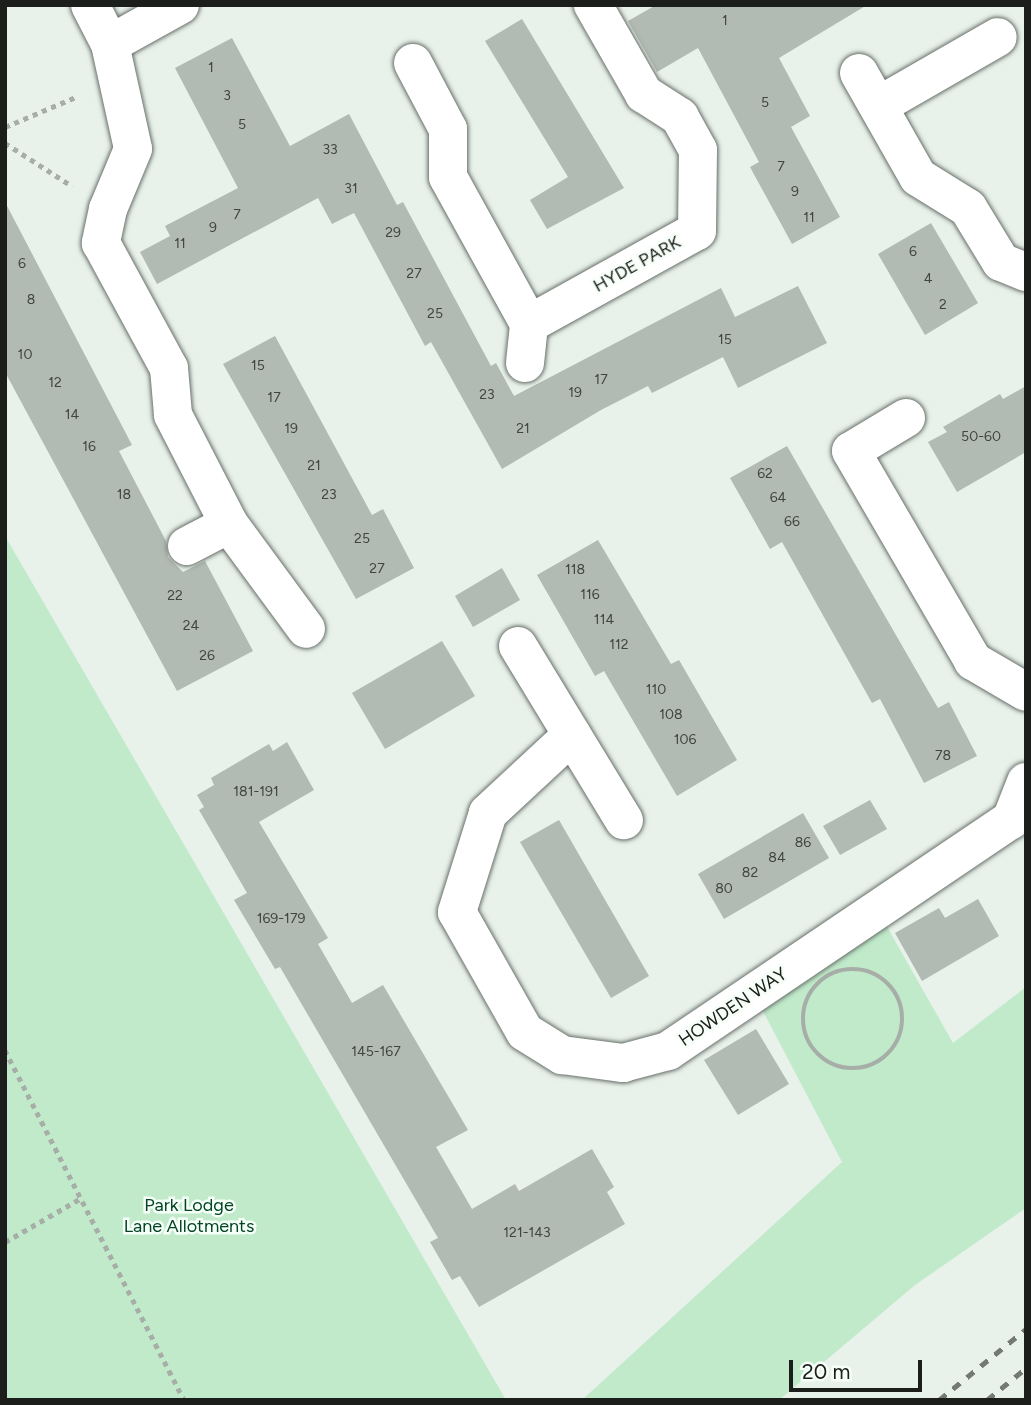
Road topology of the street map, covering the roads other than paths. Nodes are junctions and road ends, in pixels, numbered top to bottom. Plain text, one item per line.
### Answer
1 (90, 5) edge
2 (180, 5) edge
3 (593, 5) edge
4 (998, 37) dead end
5 (115, 61) junction
6 (413, 63) dead end
7 (859, 73) dead end
8 (878, 106) junction
9 (1026, 272) edge
10 (529, 324) junction
11 (525, 363) dead end
12 (906, 418) dead end
13 (229, 524) junction
14 (187, 546) dead end
15 (306, 629) dead end
16 (518, 646) dead end
17 (1026, 692) edge
18 (572, 735) junction
19 (1026, 782) edge
20 (624, 820) dead end

1 - 5 street
2 - 5 street
3 - 10 street, HYDE PARK
4 - 8 street
5 - 13 street
6 - 10 street
7 - 8 street
8 - 9 street
10 - 11 street
12 - 17 street
13 - 14 street
13 - 15 street
16 - 18 street
18 - 19 street, HOWDEN WAY
18 - 20 street

